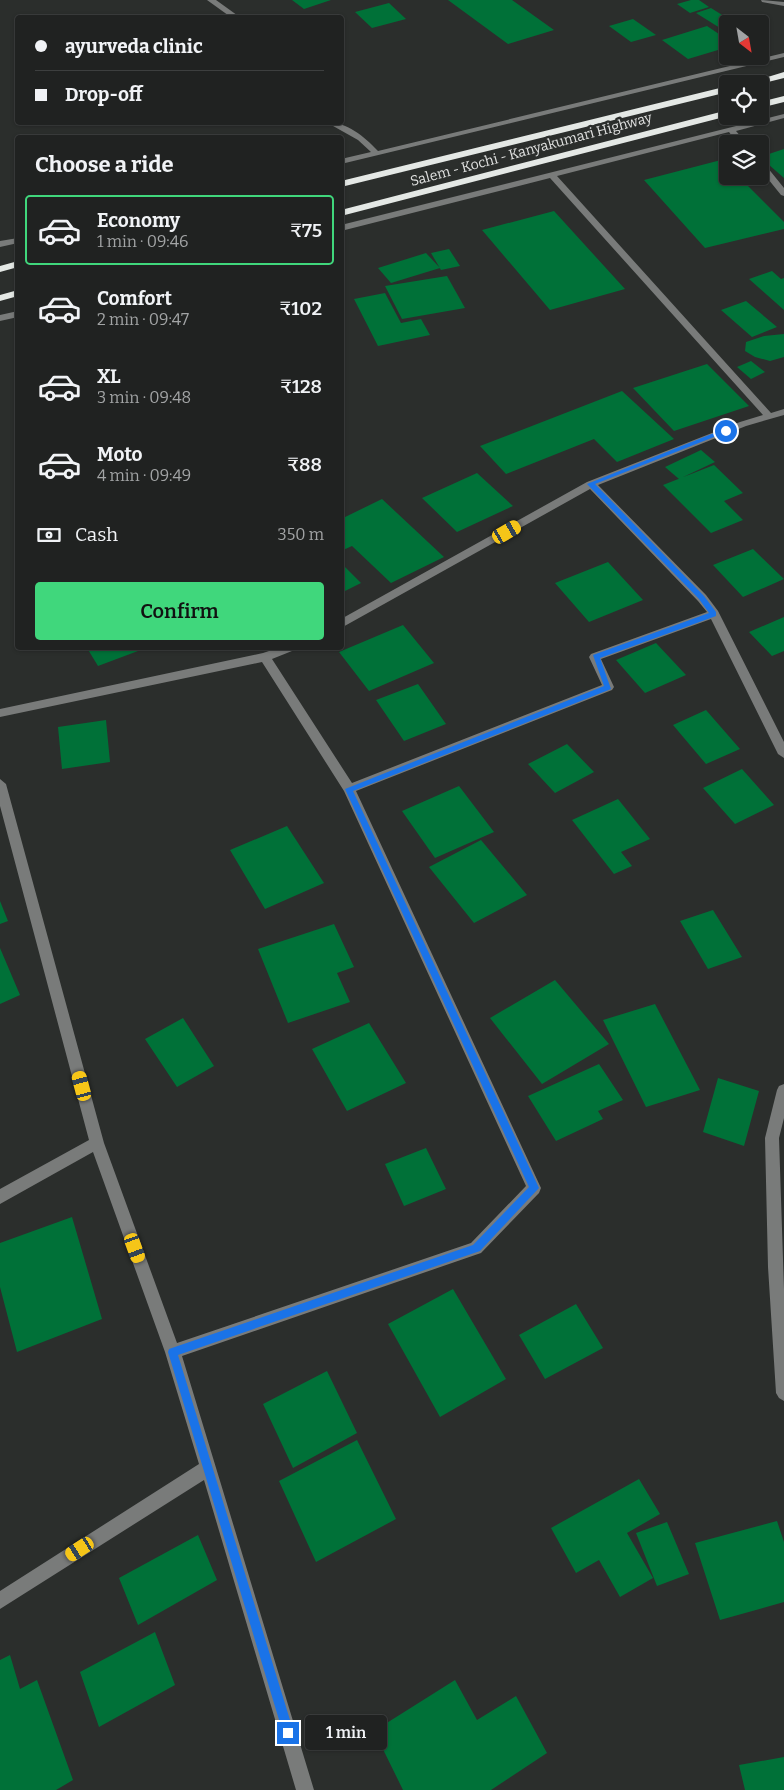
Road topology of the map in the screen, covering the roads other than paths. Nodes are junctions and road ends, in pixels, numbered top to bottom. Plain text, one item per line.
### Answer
1 (211, 0) edge
2 (765, 0) edge
3 (784, 4) edge
4 (234, 15) edge
5 (784, 55) edge
6 (784, 75) edge
7 (769, 79) edge
8 (719, 91) edge
9 (784, 99) edge
10 (769, 103) edge
11 (719, 116) edge
12 (784, 116) edge
13 (336, 125) edge
14 (731, 130) junction
15 (735, 135) edge
16 (376, 154) junction
17 (344, 161) edge
18 (551, 174) junction
19 (769, 175) edge
20 (344, 183) edge
21 (784, 193) edge
22 (344, 212) edge
23 (344, 227) edge
24 (15, 241) edge
25 (0, 244) edge
26 (15, 265) edge
27 (0, 269) edge
28 (15, 294) edge
29 (0, 298) edge
30 (15, 315) edge
31 (0, 318) edge
32 (784, 412) edge
33 (769, 416) junction
34 (590, 484) junction
35 (714, 614) junction
36 (344, 622) edge
37 (283, 650) edge
38 (265, 657) junction
39 (0, 713) edge
40 (784, 754) edge
41 (0, 784) edge
42 (349, 789) junction
43 (784, 1090) edge
44 (98, 1143) junction
45 (0, 1197) edge
46 (172, 1352) junction
47 (784, 1393) edge
48 (209, 1467) junction
49 (0, 1601) edge
50 (305, 1790) edge

1 - 4 street
2 - 3 street
5 - 16 street
6 - 7 highway
8 - 20 highway, Salem - Kochi - Kanyakumari Highway
9 - 10 highway
11 - 22 highway, Salem - Kochi - Kanyakumari Highway
12 - 14 street
13 - 16 street
14 - 15 street
14 - 18 street
16 - 17 street
18 - 23 street
18 - 33 street
19 - 21 street
24 - 25 street
26 - 27 highway
28 - 29 highway
30 - 31 street
32 - 33 street
33 - 34 street
34 - 35 street
34 - 36 street
35 - 40 street
35 - 42 street
37 - 38 street
38 - 39 street
38 - 42 street
41 - 44 street
42 - 46 street
43 - 47 street
44 - 45 street
44 - 46 street
46 - 48 street
48 - 49 street
48 - 50 street

